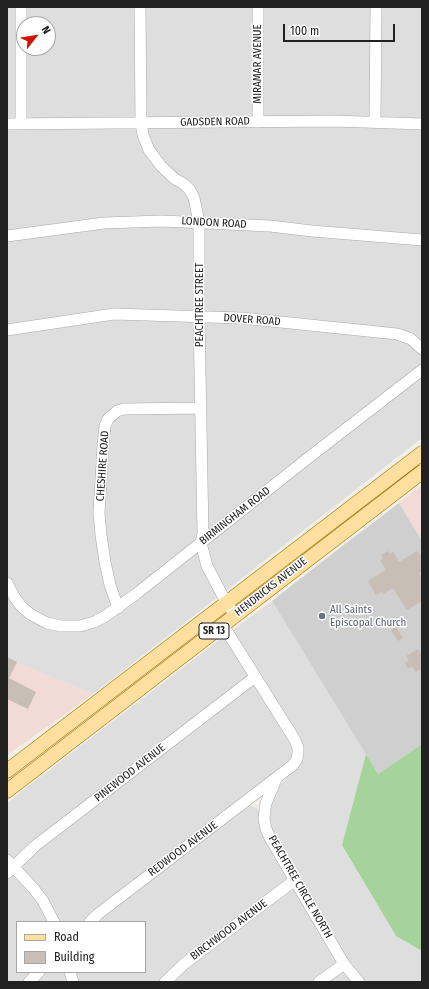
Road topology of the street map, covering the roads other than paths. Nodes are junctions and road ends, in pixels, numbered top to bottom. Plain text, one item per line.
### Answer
1 (21, 7) edge
2 (140, 7) edge
3 (258, 7) edge
4 (376, 7) edge
5 (258, 122) junction
6 (375, 122) junction
7 (141, 123) junction
8 (7, 124) edge
9 (21, 124) junction
10 (422, 124) edge
11 (199, 222) junction
12 (7, 236) edge
13 (422, 240) edge
14 (199, 316) junction
15 (7, 330) edge
16 (422, 349) edge
17 (422, 370) edge
18 (201, 408) junction
19 (422, 454) edge
20 (422, 472) edge
21 (379, 487) junction
22 (390, 497) junction
23 (201, 542) junction
24 (302, 545) junction
25 (311, 557) junction
26 (7, 583) edge
27 (227, 604) junction
28 (118, 608) junction
29 (235, 615) junction
30 (223, 625) junction
31 (255, 677) junction
32 (91, 708) junction
33 (100, 719) junction
34 (7, 771) edge
35 (278, 777) junction
36 (7, 791) edge
37 (248, 800) junction
38 (265, 808) junction
39 (9, 867) edge
40 (295, 880) junction
41 (53, 921) edge
42 (91, 921) edge
43 (344, 964) junction
44 (38, 973) edge
45 (29, 982) edge
46 (165, 982) edge
47 (319, 982) edge
48 (359, 982) edge

1 - 9 street
2 - 7 street, PEACHTREE STREET
3 - 5 street, MIRAMAR AVENUE
4 - 6 street
5 - 6 street, GADSDEN ROAD
5 - 7 street, GADSDEN ROAD
6 - 10 street, GADSDEN ROAD
7 - 9 street, GADSDEN ROAD
7 - 11 street, PEACHTREE STREET
8 - 9 street, GADSDEN ROAD
11 - 12 street, LONDON ROAD
11 - 13 street, LONDON ROAD
11 - 14 street, PEACHTREE STREET
14 - 15 street, DOVER ROAD
14 - 16 street, DOVER ROAD
14 - 18 street, PEACHTREE STREET
17 - 23 street, BIRMINGHAM ROAD
18 - 23 street, PEACHTREE STREET
18 - 28 street, CHESHIRE ROAD
19 - 21 main road, HENDRICKS AVENUE / SR 13
20 - 22 main road, HENDRICKS AVENUE / SR 13
21 - 22 main road
21 - 24 main road, HENDRICKS AVENUE / SR 13
22 - 25 main road, HENDRICKS AVENUE / SR 13
23 - 27 street, PEACHTREE STREET
23 - 28 street, BIRMINGHAM ROAD
24 - 25 main road
24 - 27 main road, HENDRICKS AVENUE / SR 13
25 - 29 main road, HENDRICKS AVENUE / SR 13
26 - 28 street, BIRMINGHAM ROAD
27 - 29 street, PEACHTREE STREET
27 - 32 main road, HENDRICKS AVENUE / SR 13
29 - 30 main road, HENDRICKS AVENUE / SR 13
30 - 31 street, PEACHTREE CIRCLE NORTH
30 - 33 main road, HENDRICKS AVENUE / SR 13
31 - 35 street, PEACHTREE CIRCLE NORTH
31 - 39 street, PINEWOOD AVENUE
32 - 33 main road
32 - 34 main road, HENDRICKS AVENUE / SR 13
33 - 36 main road, HENDRICKS AVENUE / SR 13
35 - 37 street, REDWOOD AVENUE
35 - 38 street, PEACHTREE CIRCLE NORTH
37 - 38 street
37 - 42 street, REDWOOD AVENUE
38 - 40 street, PEACHTREE CIRCLE NORTH
39 - 41 street
40 - 43 street, PEACHTREE CIRCLE NORTH
40 - 46 street, BIRCHWOOD AVENUE
43 - 47 street
43 - 48 street, PEACHTREE CIRCLE NORTH
44 - 45 street

